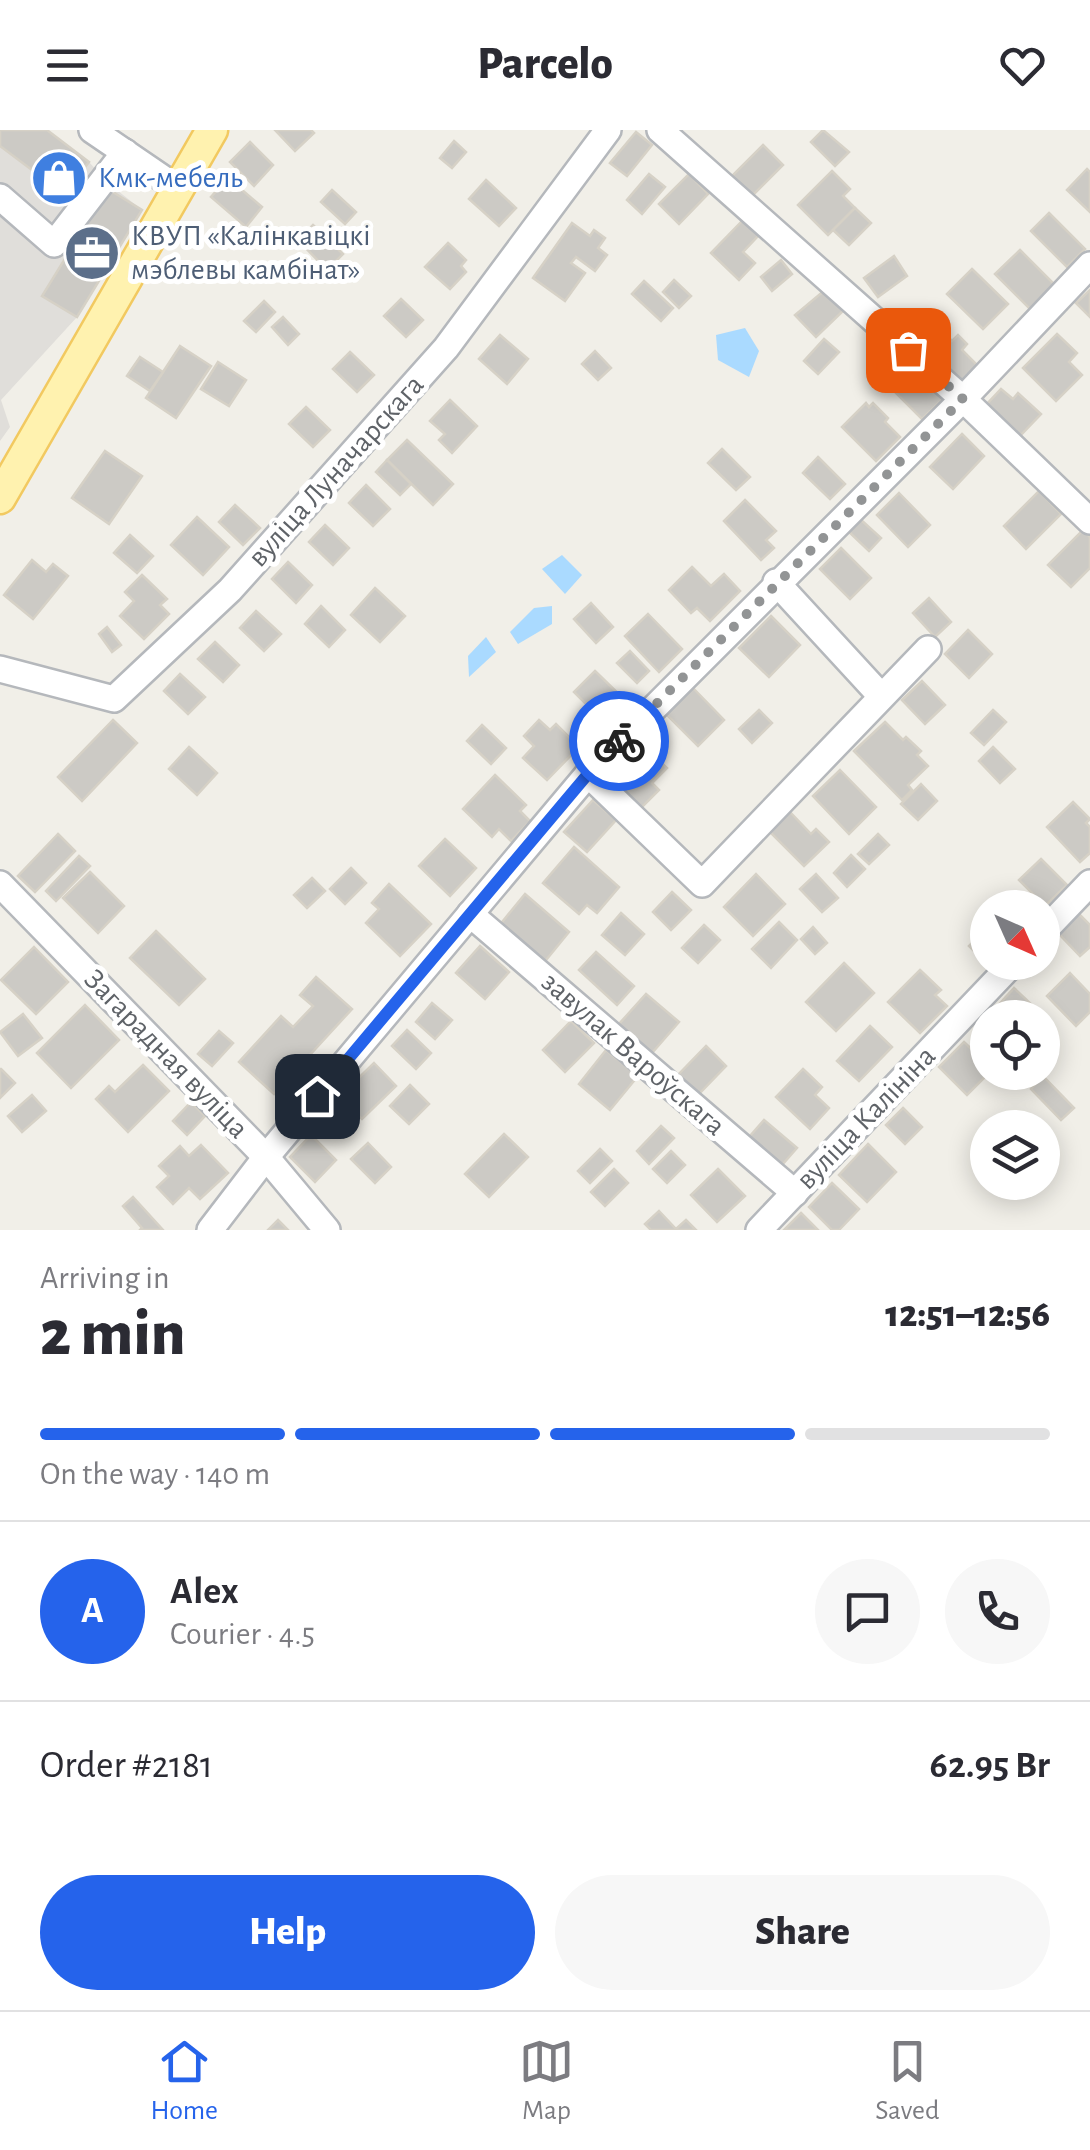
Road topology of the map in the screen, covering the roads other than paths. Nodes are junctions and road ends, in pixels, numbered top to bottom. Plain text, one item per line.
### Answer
1 (92, 130) edge
2 (212, 130) edge
3 (608, 130) edge
4 (660, 130) edge
5 (125, 152) junction
6 (176, 188) junction
7 (0, 196) edge
8 (1090, 265) edge
9 (963, 399) junction
10 (0, 498) edge
11 (1090, 521) edge
12 (776, 582) junction
13 (928, 649) dead end
14 (0, 669) edge
15 (881, 696) junction
16 (588, 774) junction
17 (1090, 882) edge
18 (0, 884) edge
19 (470, 914) junction
20 (1060, 914) edge
21 (997, 980) edge
22 (266, 1157) junction
23 (795, 1193) junction
24 (210, 1230) edge
25 (327, 1230) edge
26 (759, 1230) edge

1 - 5 street
2 - 6 main road
3 - 14 street, вуліца Луначарскага
4 - 9 street
5 - 6 street
5 - 7 street
6 - 10 main road
8 - 9 street
9 - 11 street
9 - 12 street
12 - 15 street
12 - 16 street
13 - 15 street
15 - 16 street
16 - 19 street
17 - 20 street
18 - 22 street, Загарадная вуліца
19 - 22 street
19 - 23 street, завулак Вароўскага
21 - 23 street, вуліца Калініна
22 - 24 street
22 - 25 street, Загарадная вуліца
23 - 26 street, вуліца Калініна

